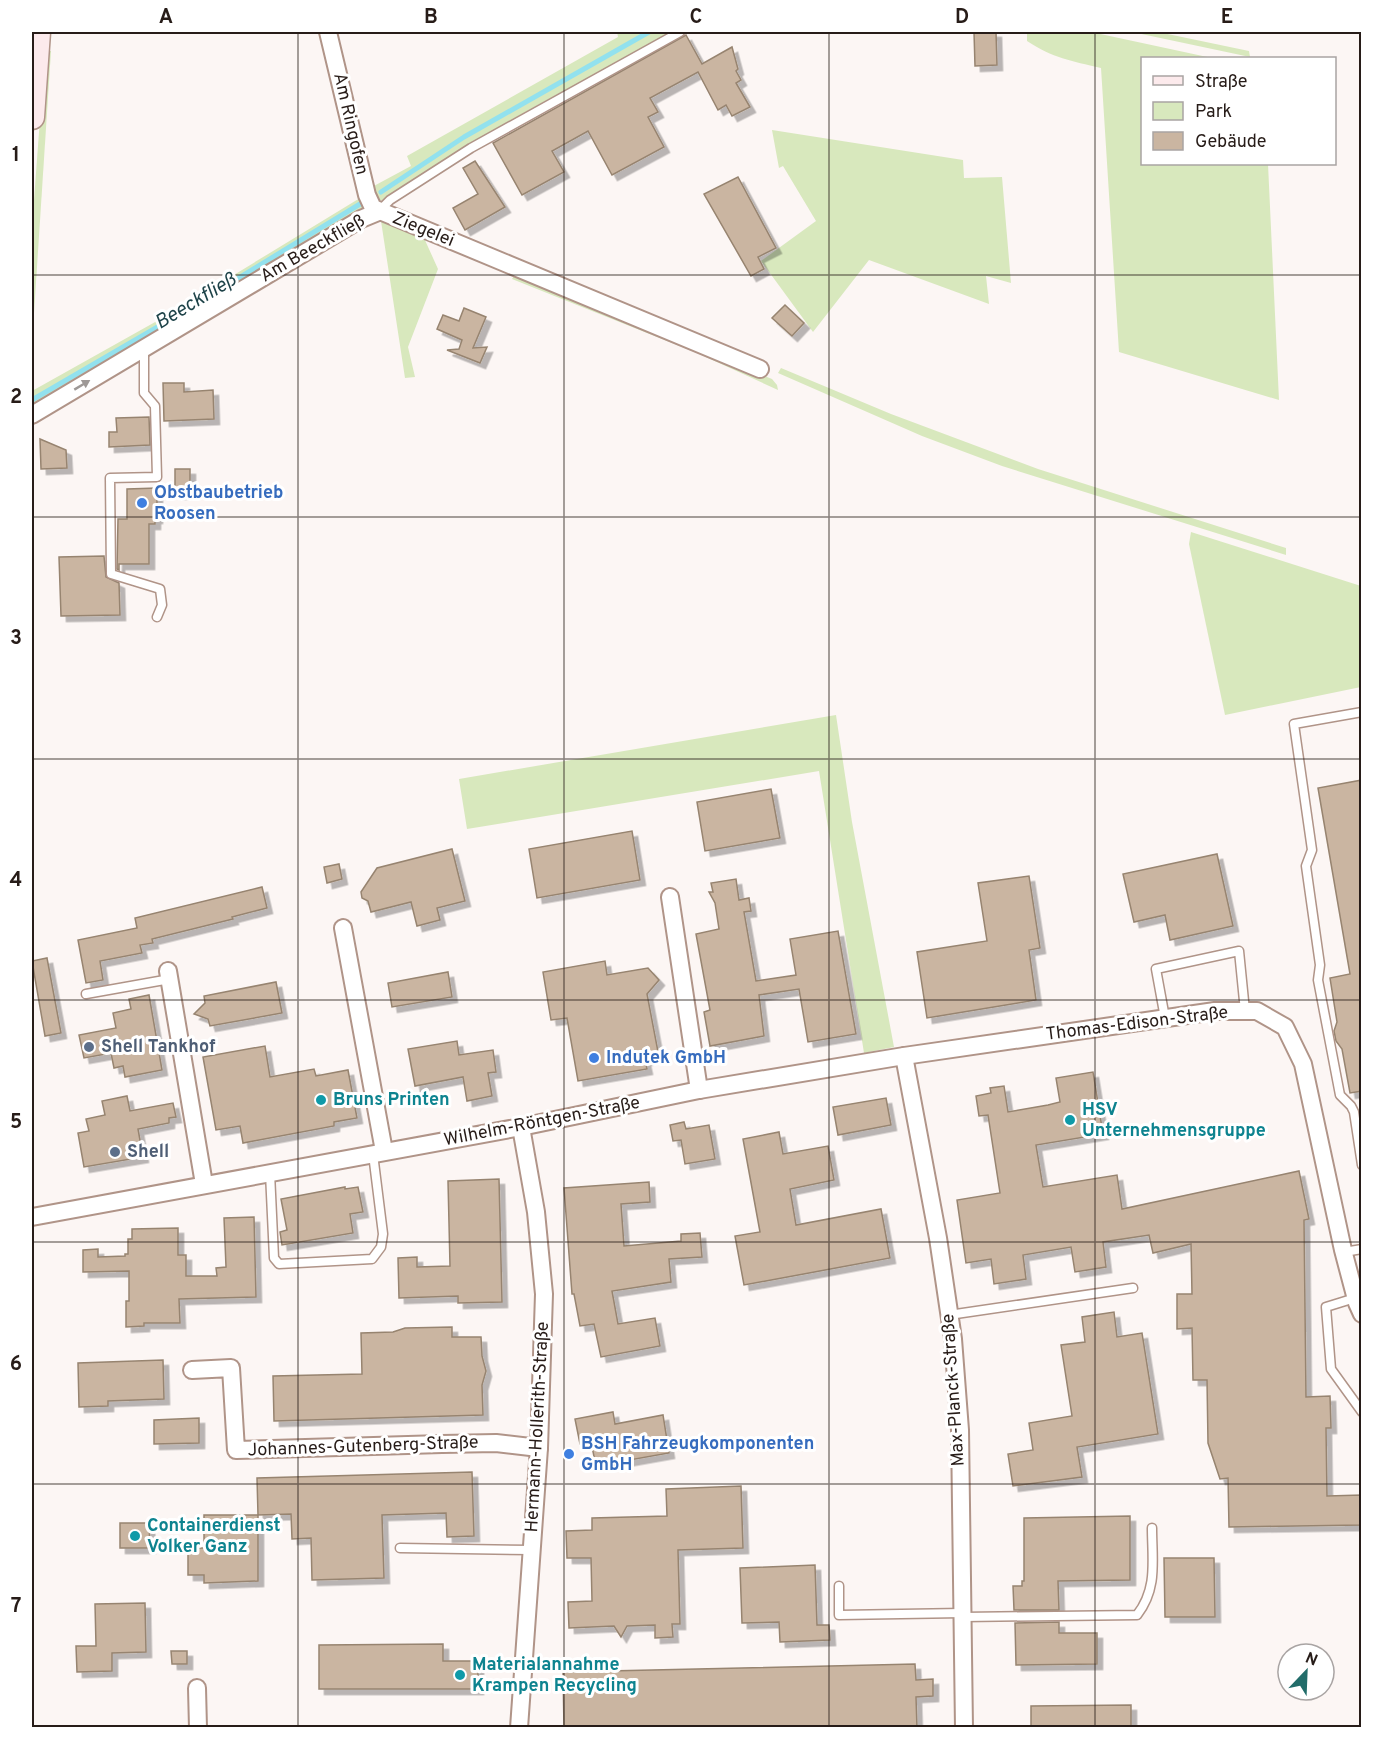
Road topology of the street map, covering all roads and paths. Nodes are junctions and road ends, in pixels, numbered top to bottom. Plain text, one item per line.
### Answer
1 (38, 32) edge
2 (328, 32) edge
3 (681, 32) edge
4 (32, 117) edge
5 (378, 212) junction
6 (144, 348) junction
7 (760, 369) dead end
8 (32, 415) edge
9 (157, 617) dead end
10 (1362, 712) edge
11 (670, 897) dead end
12 (343, 928) dead end
13 (169, 975) joint
14 (86, 994) dead end
15 (1245, 1011) junction
16 (1165, 1018) junction
17 (904, 1056) junction
18 (699, 1090) junction
19 (521, 1127) junction
20 (378, 1152) junction
21 (1362, 1165) edge
22 (270, 1172) junction
23 (204, 1184) junction
24 (32, 1217) edge
25 (1362, 1249) edge
26 (1344, 1252) junction
27 (1133, 1288) dead end
28 (1355, 1298) junction
29 (1362, 1314) edge
30 (949, 1315) junction
31 (192, 1370) dead end
32 (1362, 1412) edge
33 (539, 1448) junction
34 (1152, 1528) dead end
35 (400, 1548) dead end
36 (532, 1550) junction
37 (839, 1586) dead end
38 (963, 1615) junction
39 (197, 1688) dead end
40 (198, 1728) edge
41 (519, 1728) edge
42 (964, 1728) edge

1 - 4 street
2 - 5 street, Am Ringofen
3 - 5 lane, Ziegelei
5 - 6 street, Am Beeckfließ
5 - 7 street, Ziegelei
8 -> 6 street, Am Beeckfließ
6 - 9 lane
10 - 21 lane
11 - 18 street
12 - 20 street
13 - 14 lane
13 - 23 street
15 - 16 street, Thomas-Edison-Straße
15 - 16 lane
15 - 26 street, Thomas-Edison-Straße
16 - 17 street, Thomas-Edison-Straße
17 - 18 street, Wilhelm-Röntgen-Straße
17 - 30 street, Max-Planck-Straße
18 - 19 street, Wilhelm-Röntgen-Straße
19 - 20 street, Wilhelm-Röntgen-Straße
19 - 33 street, Hermann-Hollerith-Straße
20 - 22 street, Wilhelm-Röntgen-Straße
20 - 22 lane
22 - 23 street, Wilhelm-Röntgen-Straße
23 - 24 street, Wilhelm-Röntgen-Straße
25 - 26 lane
26 - 28 street, Thomas-Edison-Straße
27 - 30 lane
28 - 29 street, Thomas-Edison-Straße
28 - 32 lane
30 - 38 street, Max-Planck-Straße
31 - 33 street, Johannes-Gutenberg-Straße
33 - 36 street, Hermann-Hollerith-Straße
34 - 38 lane
35 - 36 lane
36 - 41 street, Hermann-Hollerith-Straße
37 - 38 lane
38 - 42 street, Max-Planck-Straße
39 - 40 street

